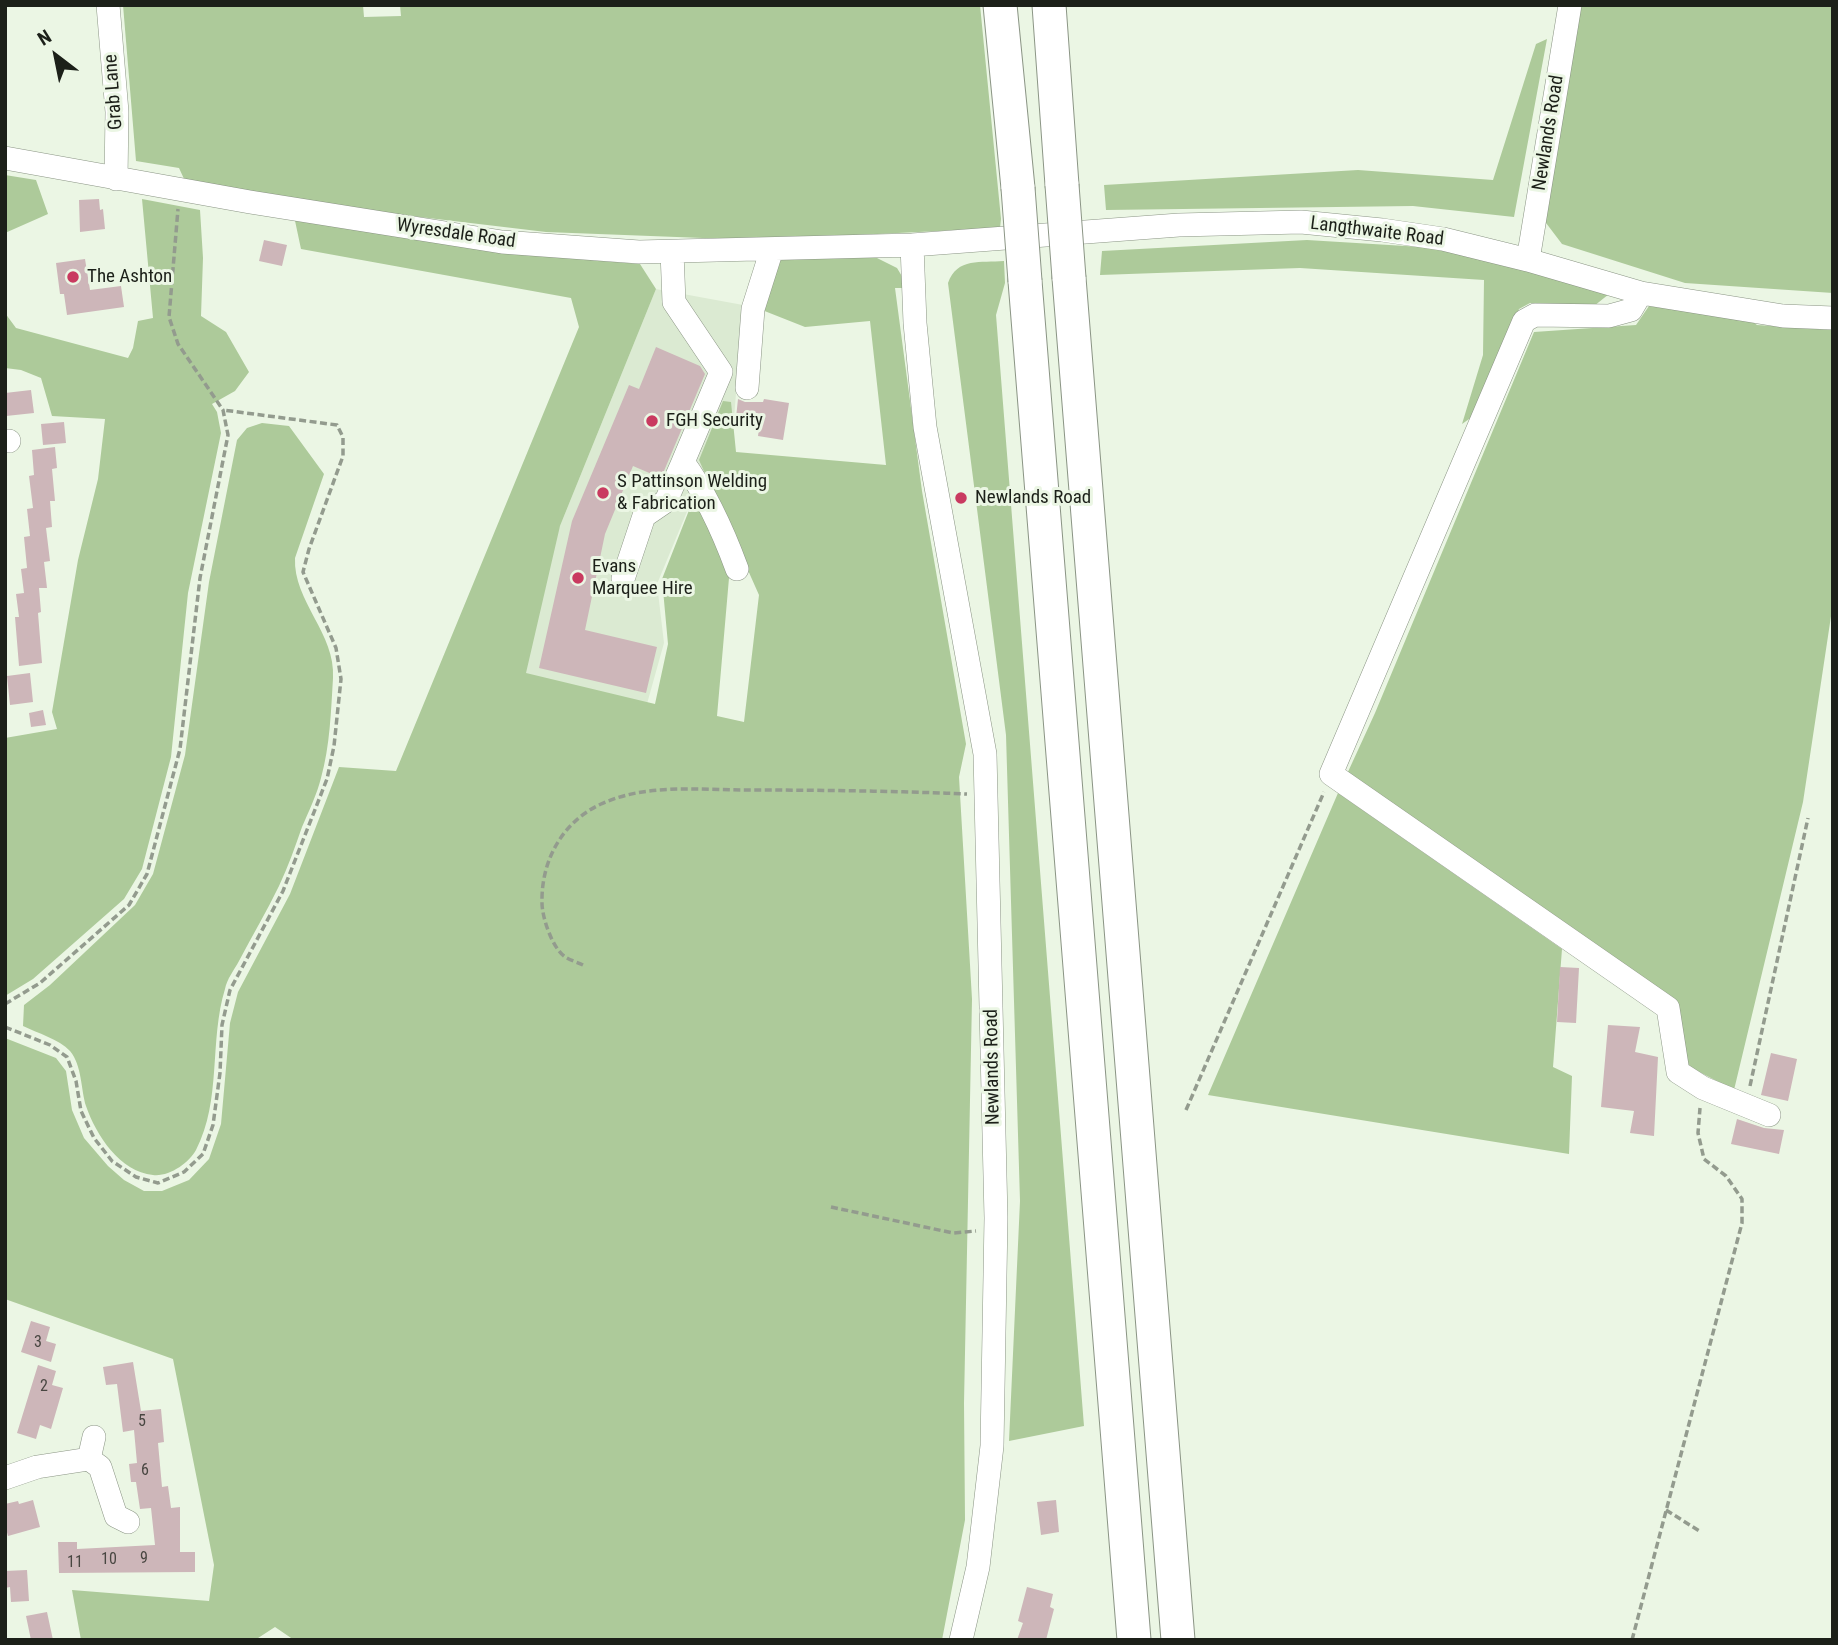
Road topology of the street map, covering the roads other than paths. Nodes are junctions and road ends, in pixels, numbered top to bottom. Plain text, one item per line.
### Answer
1 (108, 5) edge
2 (1000, 5) edge
3 (1049, 5) edge
4 (1570, 5) edge
5 (5, 158) edge
6 (116, 179) junction
7 (912, 245) junction
8 (772, 249) junction
9 (671, 252) junction
10 (1528, 260) junction
11 (1641, 293) junction
12 (1833, 318) edge
13 (747, 388) dead end
14 (683, 461) junction
15 (737, 569) dead end
16 (623, 579) dead end
17 (1769, 1115) dead end
18 (5, 1478) edge
19 (117, 1521) dead end
20 (961, 1640) edge
21 (1134, 1640) edge
22 (1178, 1640) edge

1 - 6 street, Grab Lane
2 - 21 highway, bridge
3 - 22 highway, bridge
4 - 10 street, Newlands Road
5 - 6 street, Wyresdale Road
6 - 9 street, Wyresdale Road
7 - 8 street, Wyresdale Road
7 - 10 street, Langthwaite Road
7 - 20 street, Newlands Road
8 - 9 street, Wyresdale Road
8 - 13 street
9 - 14 street
10 - 11 street, Langthwaite Road
11 - 12 street, Langthwaite Road
11 - 17 street
14 - 15 street
14 - 16 street
18 - 19 street

